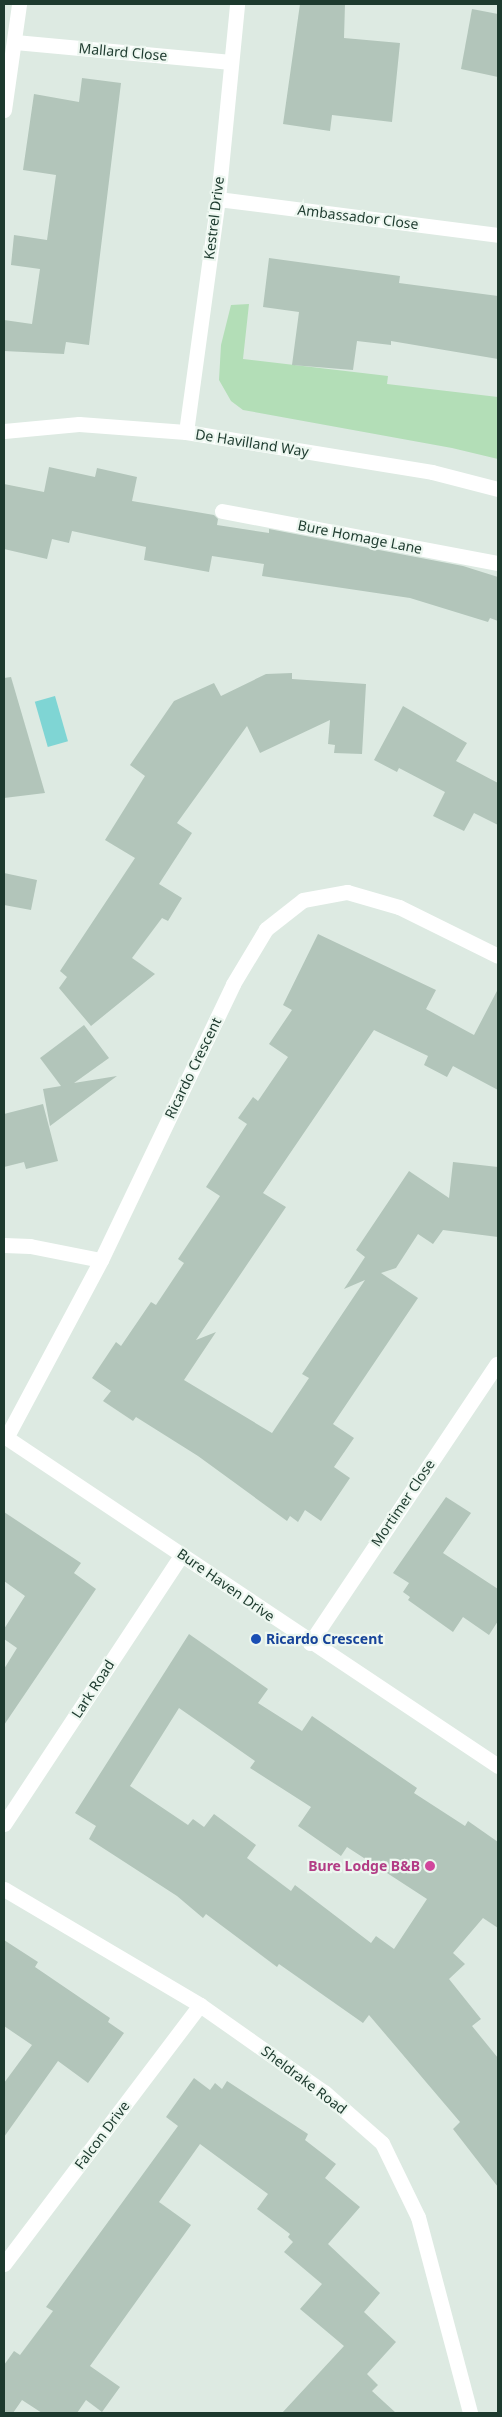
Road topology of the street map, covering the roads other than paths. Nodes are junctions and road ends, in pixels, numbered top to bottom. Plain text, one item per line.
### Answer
1 (19, 4) edge
2 (237, 4) edge
3 (15, 42) junction
4 (231, 62) junction
5 (4, 110) edge
6 (218, 199) junction
7 (498, 235) edge
8 (4, 430) edge
9 (186, 432) junction
10 (498, 489) edge
11 (222, 511) dead end
12 (498, 563) edge
13 (498, 956) edge
14 (4, 1245) edge
15 (101, 1260) junction
16 (497, 1364) dead end
17 (5, 1437) edge
18 (182, 1554) junction
19 (310, 1643) junction
20 (498, 1766) edge
21 (4, 1824) edge
22 (4, 1889) edge
23 (200, 2006) junction
24 (4, 2264) edge
25 (470, 2413) edge

1 - 3 street
2 - 4 street, Kestrel Drive
3 - 4 street, Mallard Close
3 - 5 street
4 - 6 street, Kestrel Drive
6 - 7 street, Ambassador Close
6 - 9 street, Kestrel Drive
8 - 9 street, De Havilland Way
9 - 10 street, De Havilland Way
11 - 12 street, Bure Homage Lane
13 - 15 street, Ricardo Crescent
14 - 15 street
15 - 17 street, Ricardo Crescent
16 - 19 street, Mortimer Close
17 - 18 street, Bure Haven Drive
18 - 19 street, Bure Haven Drive
18 - 21 street, Lark Road
19 - 20 street, Bure Haven Drive
22 - 23 street, Sheldrake Road
23 - 24 street, Falcon Drive
23 - 25 street, Sheldrake Road

